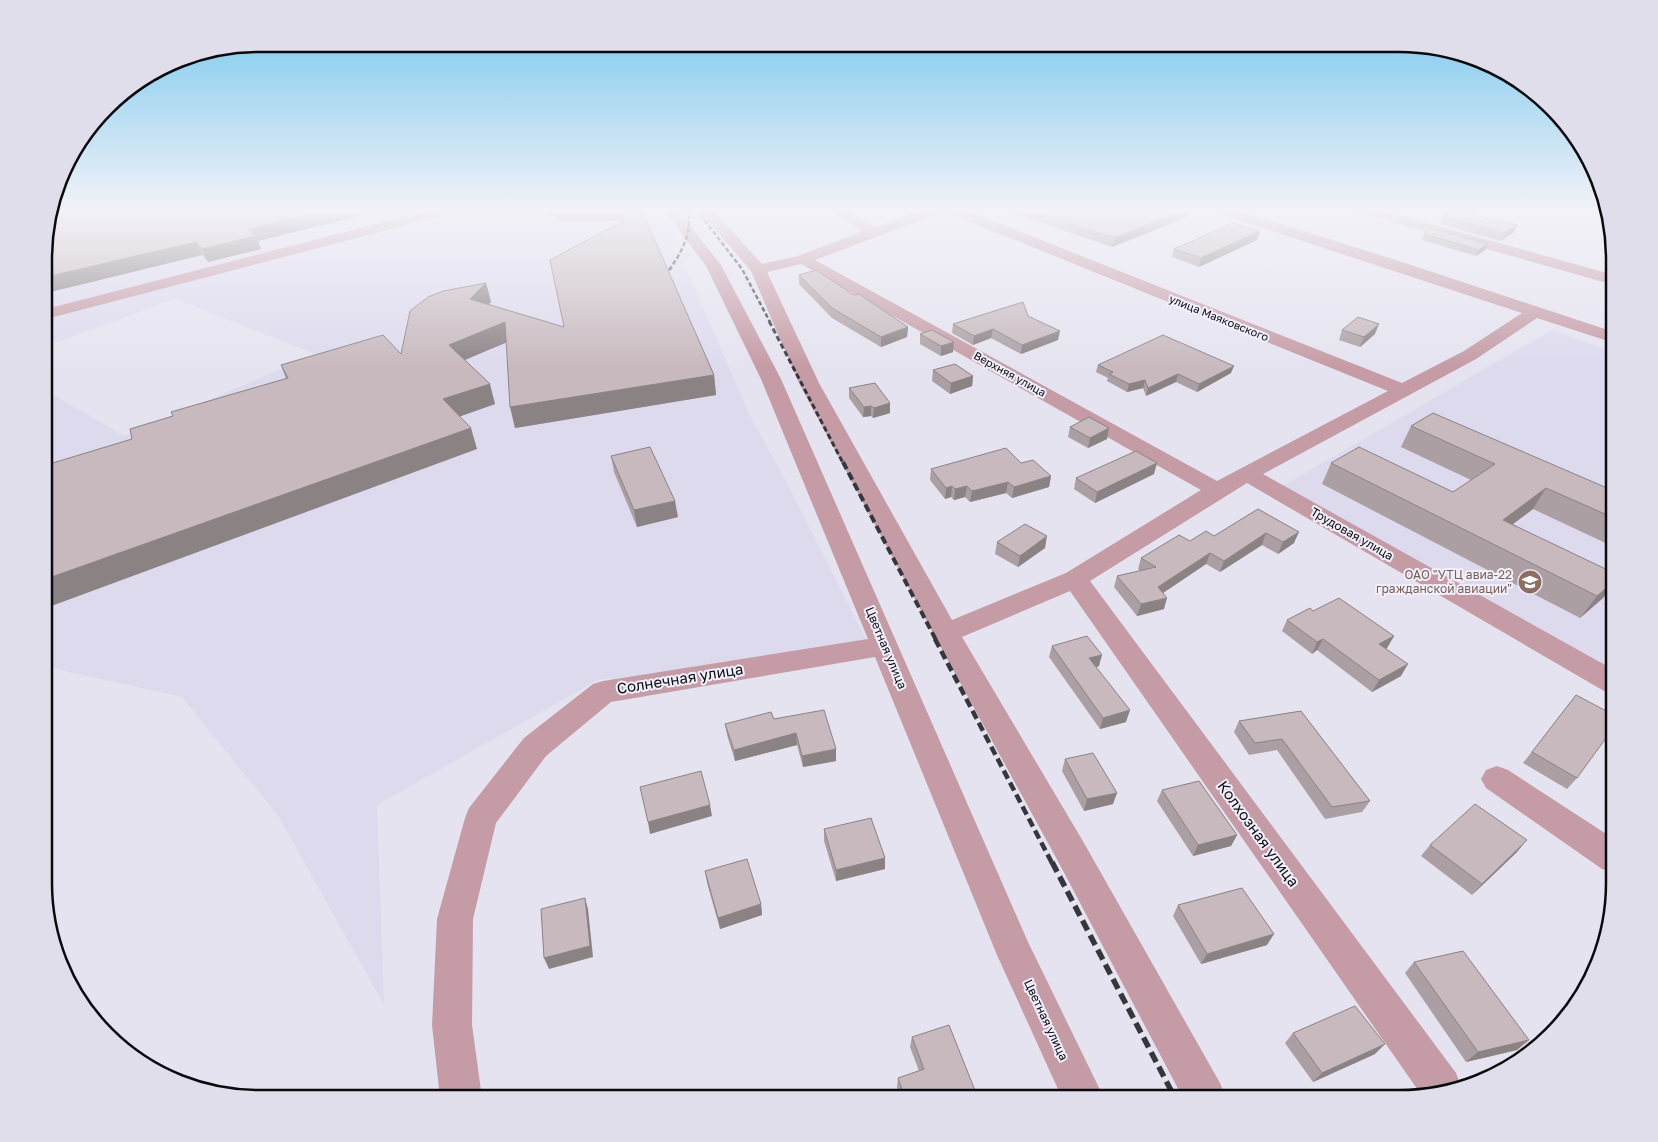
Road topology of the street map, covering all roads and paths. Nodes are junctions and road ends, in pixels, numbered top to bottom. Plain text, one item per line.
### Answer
1 (245, 262) edge
2 (711, 262) edge
3 (751, 262) edge
4 (790, 262) edge
5 (809, 262) edge
6 (1084, 262) edge
7 (1385, 262) edge
8 (1551, 262) edge
9 (758, 270) junction
10 (1606, 278) edge
11 (1536, 311) junction
12 (52, 312) edge
13 (1606, 335) edge
14 (1404, 391) junction
15 (1247, 474) junction
16 (1217, 490) junction
17 (1075, 579) junction
18 (946, 633) junction
19 (885, 646) junction
20 (1606, 678) edge
21 (1498, 779) dead end
22 (1606, 853) edge
23 (1439, 1086) edge
24 (460, 1090) edge
25 (1079, 1090) edge
26 (1201, 1090) edge

1 - 12 street
2 - 19 street, Цветная улица
3 - 9 street
4 - 9 street
5 - 16 street, Верхняя улица
6 - 14 street, улица Маяковского
7 - 11 street
8 - 10 street
9 - 18 street
11 - 13 street
11 - 14 street
14 - 15 street
15 - 16 street
15 - 20 street, Трудовая улица
16 - 17 street
17 - 18 street
17 - 23 street, Колхозная улица
18 - 26 street
19 - 24 street, Солнечная улица
19 - 25 street, Цветная улица
21 - 22 street

